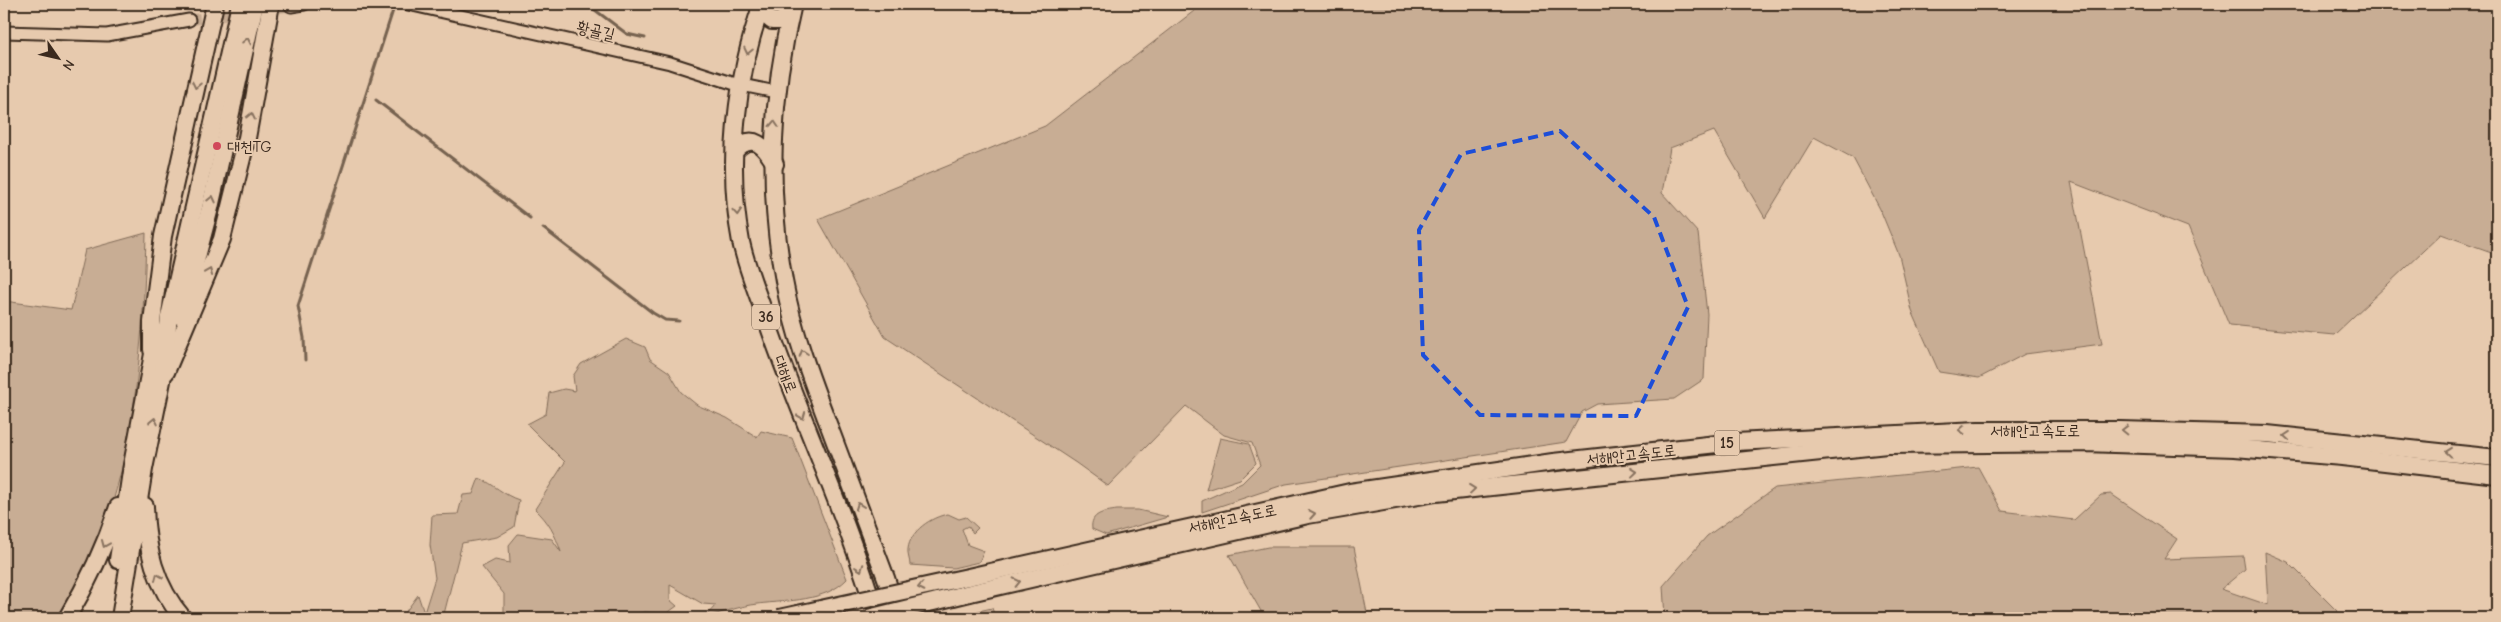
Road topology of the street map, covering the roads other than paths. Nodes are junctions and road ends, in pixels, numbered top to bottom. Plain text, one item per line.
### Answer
1 (215, 4) edge
2 (229, 4) edge
3 (240, 4) edge
4 (255, 4) edge
5 (271, 4) edge
6 (304, 4) edge
7 (408, 4) edge
8 (291, 6) dead end
9 (426, 6) edge
10 (760, 7) edge
11 (792, 9) edge
12 (189, 20) tunnel mouth
13 (4, 32) edge
14 (741, 85) junction
15 (776, 92) junction
16 (735, 151) junction
17 (774, 164) junction
18 (152, 359) junction
19 (162, 381) junction
20 (2497, 458) edge
21 (138, 467) junction
22 (2497, 475) edge
23 (969, 585) junction
24 (68, 618) edge
25 (109, 618) edge
26 (120, 618) edge
27 (183, 618) edge
28 (779, 618) edge
29 (868, 618) edge
30 (876, 618) edge
31 (898, 618) edge

1 -> 18 highway
2 - 18 highway
3 - 19 highway
19 -> 4 highway
19 -> 5 highway
6 - 8 street
7 - 9 street, 황골길
9 - 14 street, 황골길
10 - 11 highway
10 -> 14 highway, 대해로 / 36
11 - 15 highway, 대해로 / 36
12 - 13 street
14 - 15 street, 황골길
14 - 16 highway, 대해로 / 36
17 -> 15 highway, 대해로 / 36
16 - 17 highway
16 -> 30 highway, 대해로 / 36
31 -> 17 highway, 대해로 / 36
18 - 21 highway
21 -> 19 highway
20 -> 23 highway, 서해안고속도로 / 15
21 -> 24 highway
21 - 25 highway
21 - 26 highway
27 -> 21 highway
23 -> 22 highway, 서해안고속도로 / 15
23 -> 28 highway, 서해안고속도로 / 15, bridge
23 - 29 highway, 서해안고속도로 / 15, bridge

